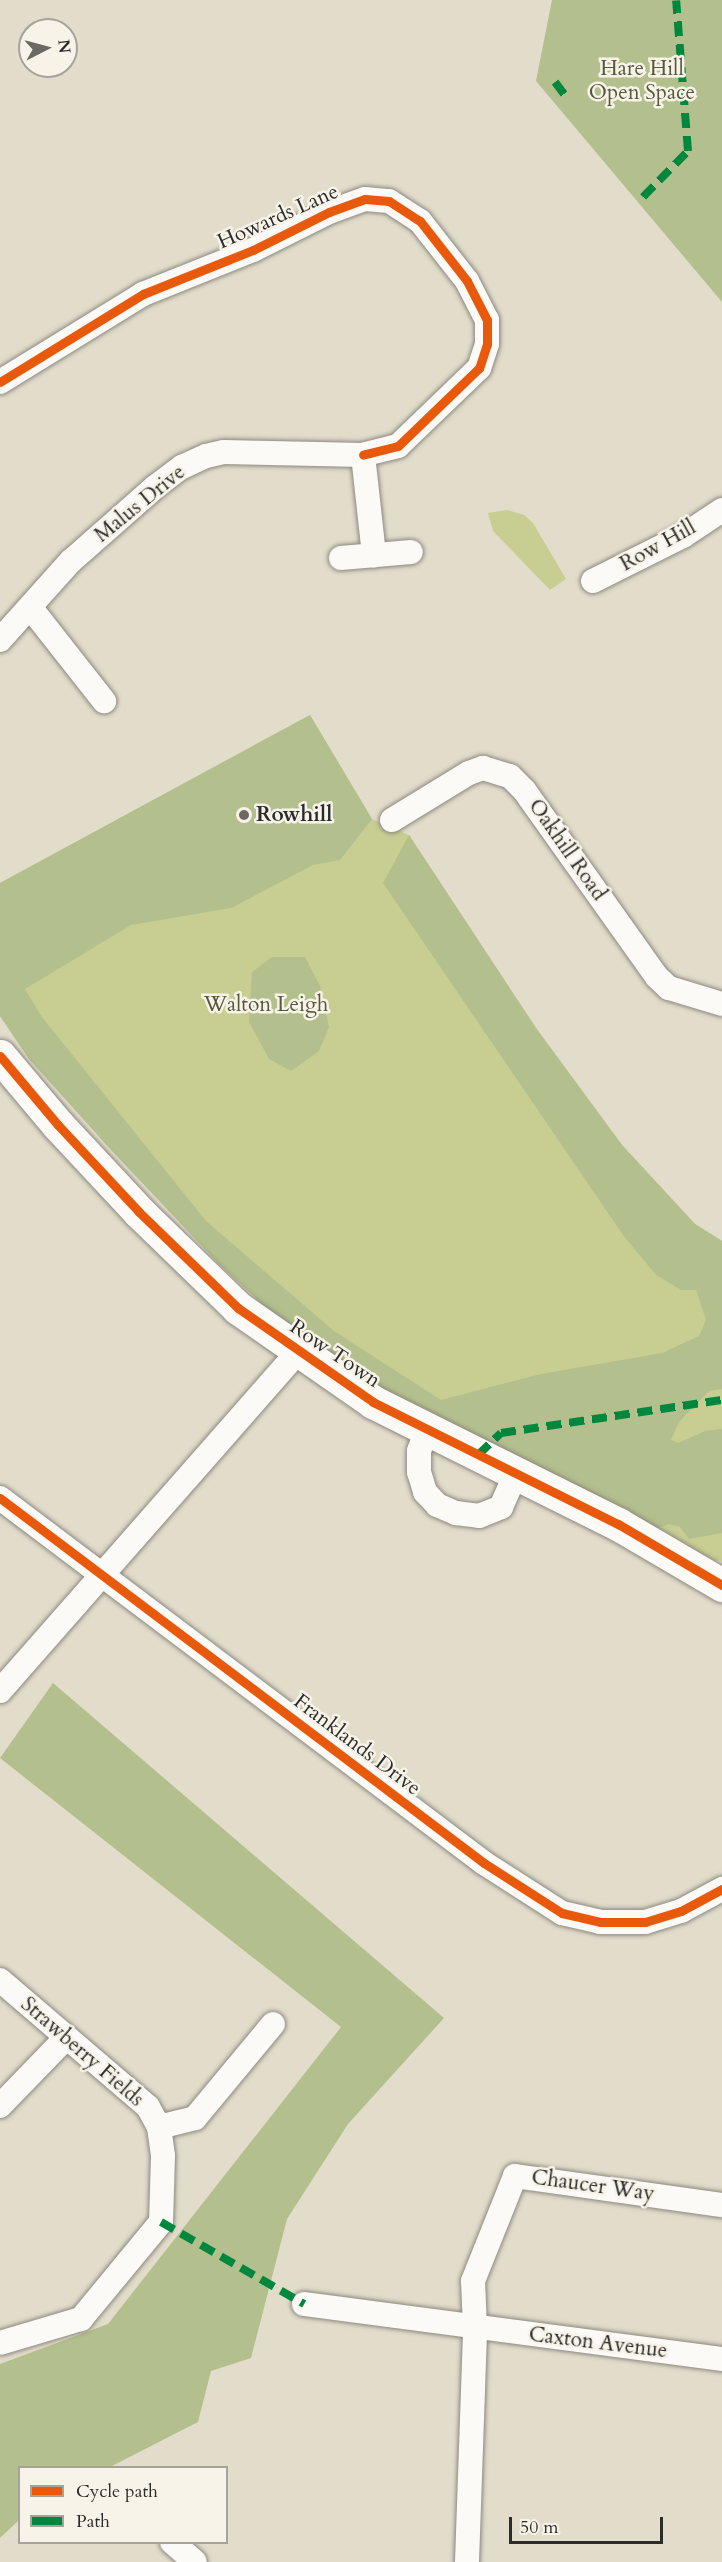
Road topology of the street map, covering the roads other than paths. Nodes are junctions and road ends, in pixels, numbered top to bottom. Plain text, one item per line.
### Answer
1 (0, 382) edge
2 (363, 455) junction
3 (722, 510) edge
4 (411, 552) dead end
5 (374, 555) junction
6 (341, 558) dead end
7 (593, 581) dead end
8 (30, 607) junction
9 (0, 640) edge
10 (104, 701) dead end
11 (392, 820) dead end
12 (722, 1004) edge
13 (0, 1056) edge
14 (298, 1352) junction
15 (427, 1429) junction
16 (516, 1474) junction
17 (0, 1498) edge
18 (100, 1574) junction
19 (722, 1585) edge
20 (0, 1691) edge
21 (722, 1889) edge
22 (0, 1980) edge
23 (273, 2024) dead end
24 (65, 2039) junction
25 (0, 2106) edge
26 (159, 2127) junction
27 (722, 2205) edge
28 (304, 2304) dead end
29 (475, 2328) junction
30 (0, 2343) edge
31 (722, 2359) edge
32 (174, 2544) edge
33 (195, 2562) edge
34 (467, 2562) edge

1 - 2 street, Howards Lane
2 - 5 street
2 - 8 street, Malus Drive
3 - 7 street, Row Hill
4 - 5 street
5 - 6 street
8 - 9 street, Malus Drive
8 - 10 street
11 - 12 street, Oakhill Road
13 - 14 street, Row Town
14 - 15 street, Row Town
14 - 18 street
15 - 16 street, Row Town
15 - 16 street
16 - 19 street, Row Town
17 - 18 street, Franklands Drive
18 - 20 street
18 - 21 street, Franklands Drive
22 - 24 street, Strawberry Fields
23 - 26 street, Strawberry Fields
24 - 25 street
24 - 26 street, Strawberry Fields
26 - 30 street, Strawberry Fields
27 - 29 street, Chaucer Way
28 - 29 street
29 - 31 street, Caxton Avenue
29 - 34 street, Chaucer Way
32 - 33 street

